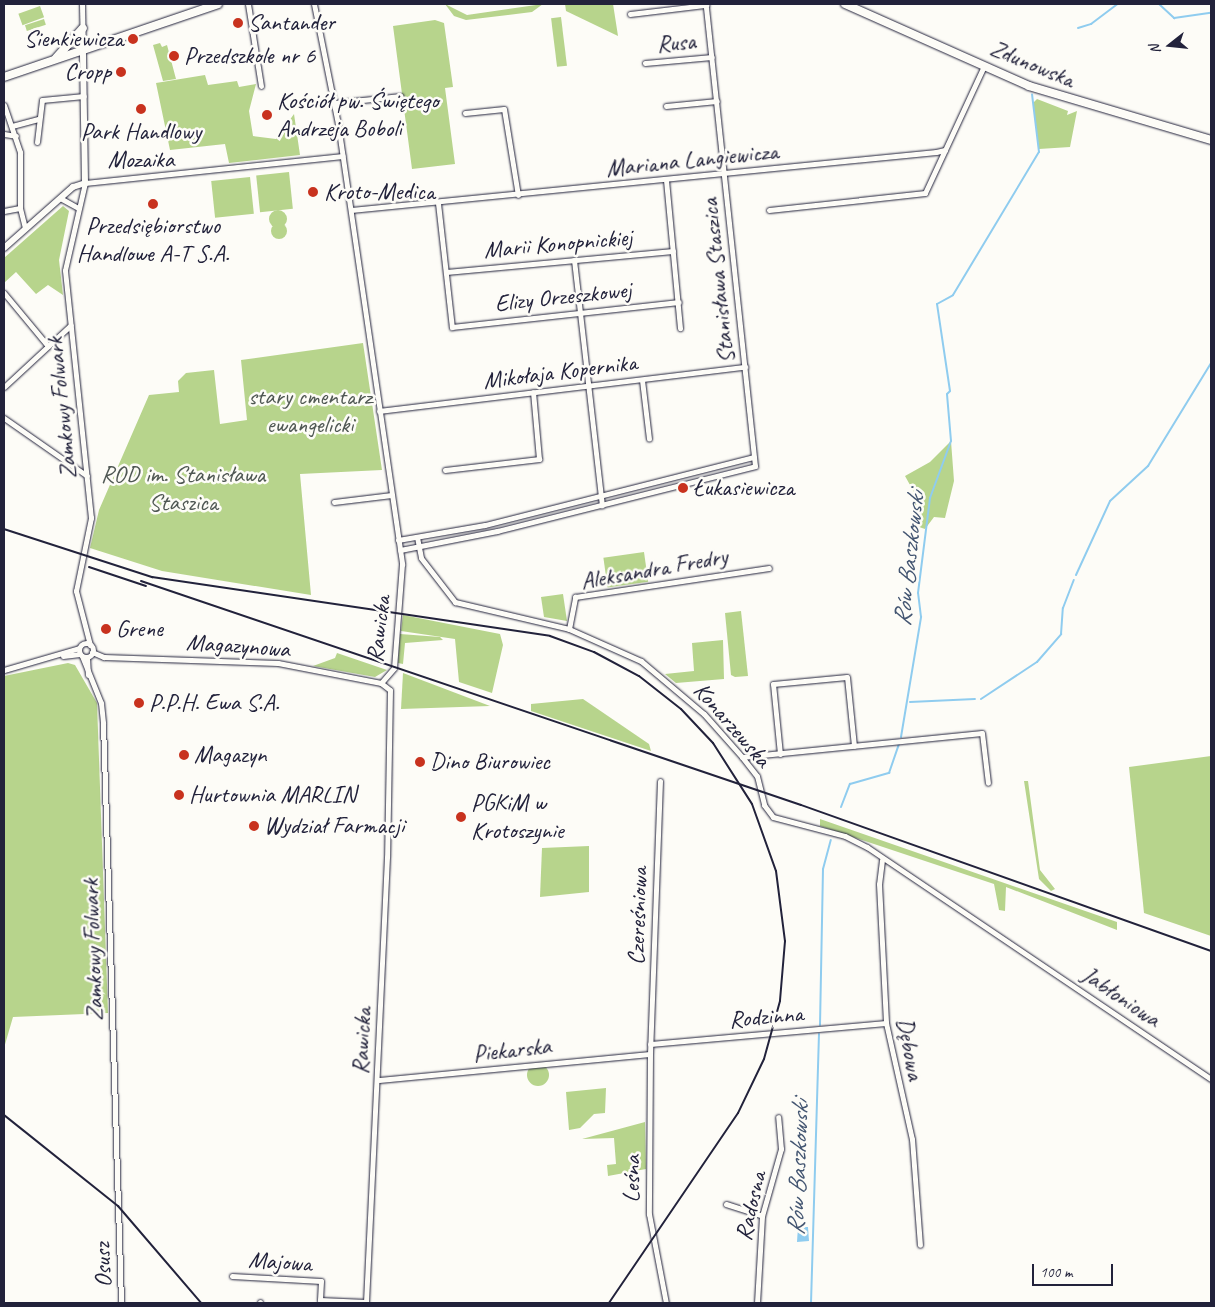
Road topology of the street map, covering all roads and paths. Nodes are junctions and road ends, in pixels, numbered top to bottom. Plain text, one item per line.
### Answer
1 (82, 4) edge
2 (218, 4) edge
3 (248, 4) edge
4 (312, 4) edge
5 (706, 4) edge
6 (845, 4) edge
7 (630, 14) dead end
8 (83, 28) junction
9 (83, 50) junction
10 (712, 57) junction
11 (54, 60) junction
12 (645, 64) dead end
13 (984, 66) junction
14 (4, 77) edge
15 (261, 86) dead end
16 (84, 96) junction
17 (402, 96) dead end
18 (716, 101) junction
19 (334, 103) junction
20 (4, 105) edge
21 (666, 106) dead end
22 (465, 113) dead end
23 (38, 119) junction
24 (12, 126) junction
25 (4, 134) edge
26 (16, 136) junction
27 (1211, 140) edge
28 (37, 142) dead end
29 (945, 150) junction
30 (343, 156) junction
31 (725, 174) junction
32 (666, 180) junction
33 (84, 182) junction
34 (518, 195) junction
35 (60, 198) junction
36 (438, 203) junction
37 (20, 208) junction
38 (78, 208) junction
39 (351, 210) junction
40 (769, 210) dead end
41 (4, 211) edge
42 (25, 228) junction
43 (4, 248) edge
44 (673, 251) junction
45 (574, 260) junction
46 (446, 272) junction
47 (4, 292) edge
48 (679, 302) junction
49 (580, 313) junction
50 (71, 325) junction
51 (680, 328) dead end
52 (48, 346) junction
53 (745, 367) junction
54 (642, 380) junction
55 (587, 386) junction
56 (4, 387) edge
57 (533, 392) junction
58 (379, 411) junction
59 (4, 418) edge
60 (649, 439) dead end
61 (754, 457) junction
62 (445, 470) dead end
63 (87, 476) junction
64 (392, 495) junction
65 (600, 496) junction
66 (334, 502) dead end
67 (602, 505) junction
68 (488, 524) junction
69 (491, 532) junction
70 (416, 537) junction
71 (398, 540) junction
72 (418, 546) junction
73 (400, 550) junction
74 (769, 568) dead end
75 (569, 629) junction
76 (87, 644) junction
77 (79, 648) junction
78 (92, 652) junction
79 (60, 656) junction
80 (83, 656) junction
81 (4, 670) edge
82 (381, 683) junction
83 (854, 746) junction
84 (780, 754) junction
85 (742, 757) junction
86 (660, 780) dead end
87 (988, 783) dead end
88 (882, 860) junction
89 (1012, 944) joint
90 (886, 1023) junction
91 (650, 1044) junction
92 (650, 1054) junction
93 (1211, 1079) edge
94 (379, 1080) junction
95 (778, 1117) dead end
96 (726, 1204) dead end
97 (762, 1216) junction
98 (119, 1225) joint
99 (920, 1245) dead end
100 (232, 1276) dead end
101 (121, 1303) edge
102 (366, 1303) edge
103 (666, 1303) edge
104 (757, 1303) edge

1 - 8 street
2 - 9 main road
3 - 15 street
4 - 19 street, Rawicka
5 - 7 street
5 - 10 street, Stanisława Staszica
6 - 13 main road, Zdunowska
8 - 9 street
8 - 11 main road
9 - 11 main road
9 - 16 street
10 - 12 street, Rusa
10 - 18 street, Stanisława Staszica
11 - 14 main road
13 - 27 main road, Zdunowska
13 - 29 street
16 - 23 street
16 - 33 street
17 - 19 street
18 - 21 street
18 - 31 street, Stanisława Staszica
19 - 30 street, Rawicka
20 - 24 street
22 - 34 street
23 - 24 street
23 - 28 street
24 - 26 street
25 - 26 street
26 - 37 street
29 - 31 street, Mariana Langiewicza
29 - 40 street
30 - 33 street
30 - 39 street, Rawicka
31 - 32 street, Mariana Langiewicza
31 - 53 street, Stanisława Staszica
32 - 34 street, Mariana Langiewicza
32 - 44 street
33 - 35 street
33 - 38 street, Zamkowy Folwark
34 - 36 street, Mariana Langiewicza
35 - 38 street
35 - 42 street
36 - 39 street, Mariana Langiewicza
36 - 46 street
37 - 41 street
37 - 42 street
38 - 50 street, Zamkowy Folwark
39 - 58 street, Rawicka
42 - 43 street
44 - 45 street, Marii Konopnickiej
44 - 48 street
45 - 46 street, Marii Konopnickiej
45 - 49 street
46 - 49 street, Elizy Orzeszkowej
47 - 52 street
48 - 49 street, Elizy Orzeszkowej
48 - 51 street
49 - 55 street
50 - 52 street
50 - 63 street, Zamkowy Folwark
52 - 56 street
53 - 54 street, Mikołaja Kopernika
53 - 61 street, Stanisława Staszica
54 - 55 street, Mikołaja Kopernika
54 - 60 street
55 - 57 street, Mikołaja Kopernika
55 - 65 street
57 - 58 street, Mikołaja Kopernika
57 - 62 street
58 - 64 street, Rawicka
59 - 63 street
61 - 65 street
61 - 67 street, Stanisława Staszica
63 - 76 street, Zamkowy Folwark
64 - 66 street
64 - 71 street, Rawicka
65 - 67 street
65 - 68 street
67 - 69 street
68 - 69 street
68 - 70 street
69 - 72 street
70 - 71 street
70 - 72 street, Konarzewska
71 - 73 street, Rawicka
72 - 73 street
72 - 75 street, Konarzewska
73 - 82 street, Rawicka
74 - 75 street, Aleksandra Fredry
75 - 85 street, Konarzewska
76 - 77 street
76 - 78 street, Zamkowy Folwark
77 - 79 street
77 - 80 street, Zamkowy Folwark
78 - 80 street
78 - 82 street, Magazynowa
79 - 80 street
79 - 81 street
80 - 98 street, Zamkowy Folwark
82 - 94 street, Rawicka
83 - 84 street
83 - 84 street
83 - 87 street
84 - 85 street
85 - 88 street, Konarzewska
86 - 91 street, Czereśniowa
88 - 89 street, Konarzewska
88 - 90 street, Dębowa
89 - 93 street, Jabłoniowa
90 - 91 street, Rodzinna
90 - 99 street, Dębowa
91 - 92 street, Czereśniowa
92 - 94 street, Piekarska
92 - 103 street, Leśna
94 - 102 street, Rawicka
95 - 97 street, Radosna
96 - 97 street
97 - 104 street, Radosna
98 - 101 street, Osusz
100 - 102 street, Majowa

